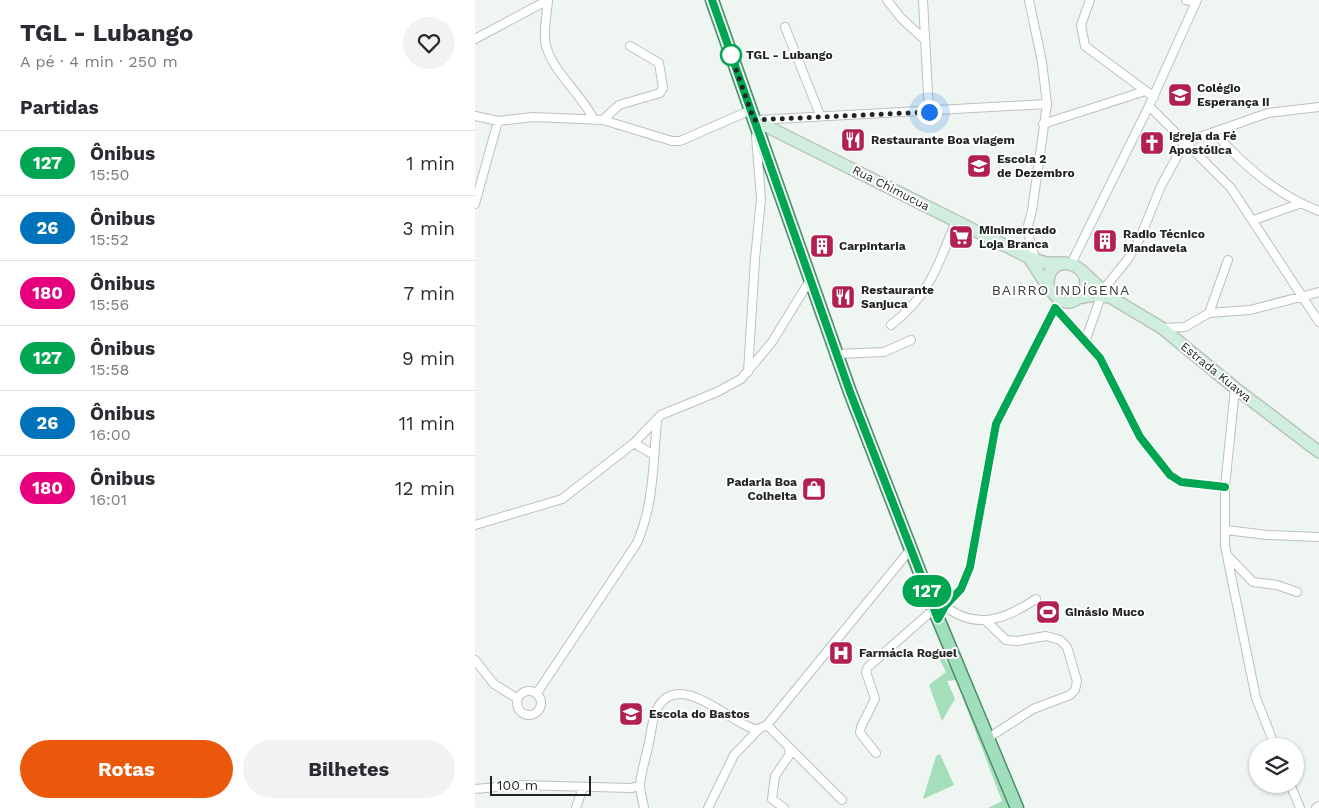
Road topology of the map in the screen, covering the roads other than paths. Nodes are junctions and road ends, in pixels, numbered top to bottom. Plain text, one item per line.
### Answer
1 (548, 0) edge
2 (712, 0) edge
3 (887, 0) edge
4 (923, 0) edge
5 (1029, 0) edge
6 (1090, 0) edge
7 (1186, 0) edge
8 (1197, 1) edge
9 (785, 27) dead end
10 (475, 39) edge
11 (925, 40) junction
12 (630, 46) dead end
13 (1145, 90) junction
14 (1154, 97) junction
15 (1047, 104) junction
16 (1149, 106) junction
17 (1319, 107) edge
18 (929, 112) junction
19 (752, 115) junction
20 (820, 115) junction
21 (475, 116) edge
22 (593, 120) junction
23 (603, 120) junction
24 (498, 121) junction
25 (1043, 124) junction
26 (1215, 133) junction
27 (1185, 142) junction
28 (475, 204) edge
29 (1299, 204) junction
30 (1319, 211) edge
31 (1253, 220) junction
32 (956, 221) junction
33 (1031, 258) junction
34 (1228, 260) dead end
35 (1068, 263) junction
36 (1081, 270) junction
37 (810, 280) junction
38 (1048, 286) junction
39 (1319, 292) edge
40 (1104, 294) junction
41 (1304, 297) junction
42 (1077, 298) junction
43 (1057, 304) junction
44 (1209, 313) junction
45 (1319, 322) edge
46 (891, 325) dead end
47 (1162, 328) junction
48 (911, 340) dead end
49 (1085, 342) junction
50 (836, 354) junction
51 (748, 372) junction
52 (1235, 388) junction
53 (657, 421) junction
54 (634, 443) junction
55 (1319, 452) edge
56 (653, 455) junction
57 (1225, 487) junction
58 (475, 525) edge
59 (1226, 530) junction
60 (1319, 537) edge
61 (910, 550) junction
62 (1227, 554) junction
63 (1297, 592) dead end
64 (1037, 599) dead end
65 (939, 611) junction
66 (987, 622) junction
67 (475, 660) edge
68 (537, 694) junction
69 (518, 700) junction
70 (767, 725) junction
71 (759, 729) junction
72 (988, 738) junction
73 (1272, 738) edge
74 (789, 748) junction
75 (876, 753) dead end
76 (640, 785) junction
77 (583, 787) junction
78 (475, 789) edge
79 (1294, 793) edge
80 (842, 800) dead end
81 (1319, 806) edge
82 (576, 808) edge
83 (644, 808) edge
84 (709, 808) edge
85 (784, 808) edge
86 (1017, 808) edge
87 (1300, 808) edge
88 (1316, 808) edge

1 - 10 street
1 - 22 street
2 - 19 main road
3 - 11 street
4 - 11 street
5 - 15 street
6 - 13 street
7 - 8 street
8 - 14 street
9 - 20 street
11 - 18 street
12 - 23 street
13 - 14 street
13 - 25 street
14 - 16 street
15 - 18 street
15 - 25 street
16 - 27 street
16 - 35 street
17 - 26 street
18 - 20 street
19 - 20 street
19 - 23 street
19 - 32 street, Rua Chimucua
19 - 37 main road
19 - 51 street
21 - 24 street
22 - 23 street
22 - 24 street
24 - 28 street
25 - 33 street
26 - 27 street
26 - 29 street
27 - 31 street
27 - 40 street
29 - 30 street
29 - 31 street
31 - 41 street
32 - 33 street, Rua Chimucua
32 - 46 street
33 - 35 street, Rua Chimucua
33 - 38 street, Rua Chimucua
34 - 44 street
35 - 36 street, Rua Chimucua
35 - 38 street
36 - 40 street, Rua Chimucua
36 - 42 street
37 - 50 main road
37 - 51 street
38 - 43 street, Rua Chimucua
39 - 41 street
40 - 42 street
40 - 47 street, Estrada Kuawa
40 - 49 street
41 - 44 street
41 - 45 street
42 - 43 street
43 - 49 street
43 - 65 street
44 - 47 street
47 - 52 street, Estrada Kuawa
48 - 50 street
49 - 57 street
50 - 61 main road
51 - 53 street
52 - 55 street, Estrada Kuawa
52 - 57 street
53 - 54 street
53 - 56 street
54 - 56 street
54 - 58 street
56 - 68 street
57 - 59 street
59 - 60 street
59 - 62 street
61 - 65 main road
61 - 70 street
62 - 63 street
62 - 73 street
64 - 66 street
65 - 66 street
65 - 72 main road
65 - 75 street
66 - 72 street
67 - 69 street
68 - 69 street
68 - 69 street
70 - 71 street
70 - 74 street
71 - 76 street
71 - 84 street
72 - 86 main road
74 - 80 street
74 - 85 street
76 - 77 street
76 - 83 street
77 - 78 street
77 - 82 street
79 - 87 street
81 - 88 street

